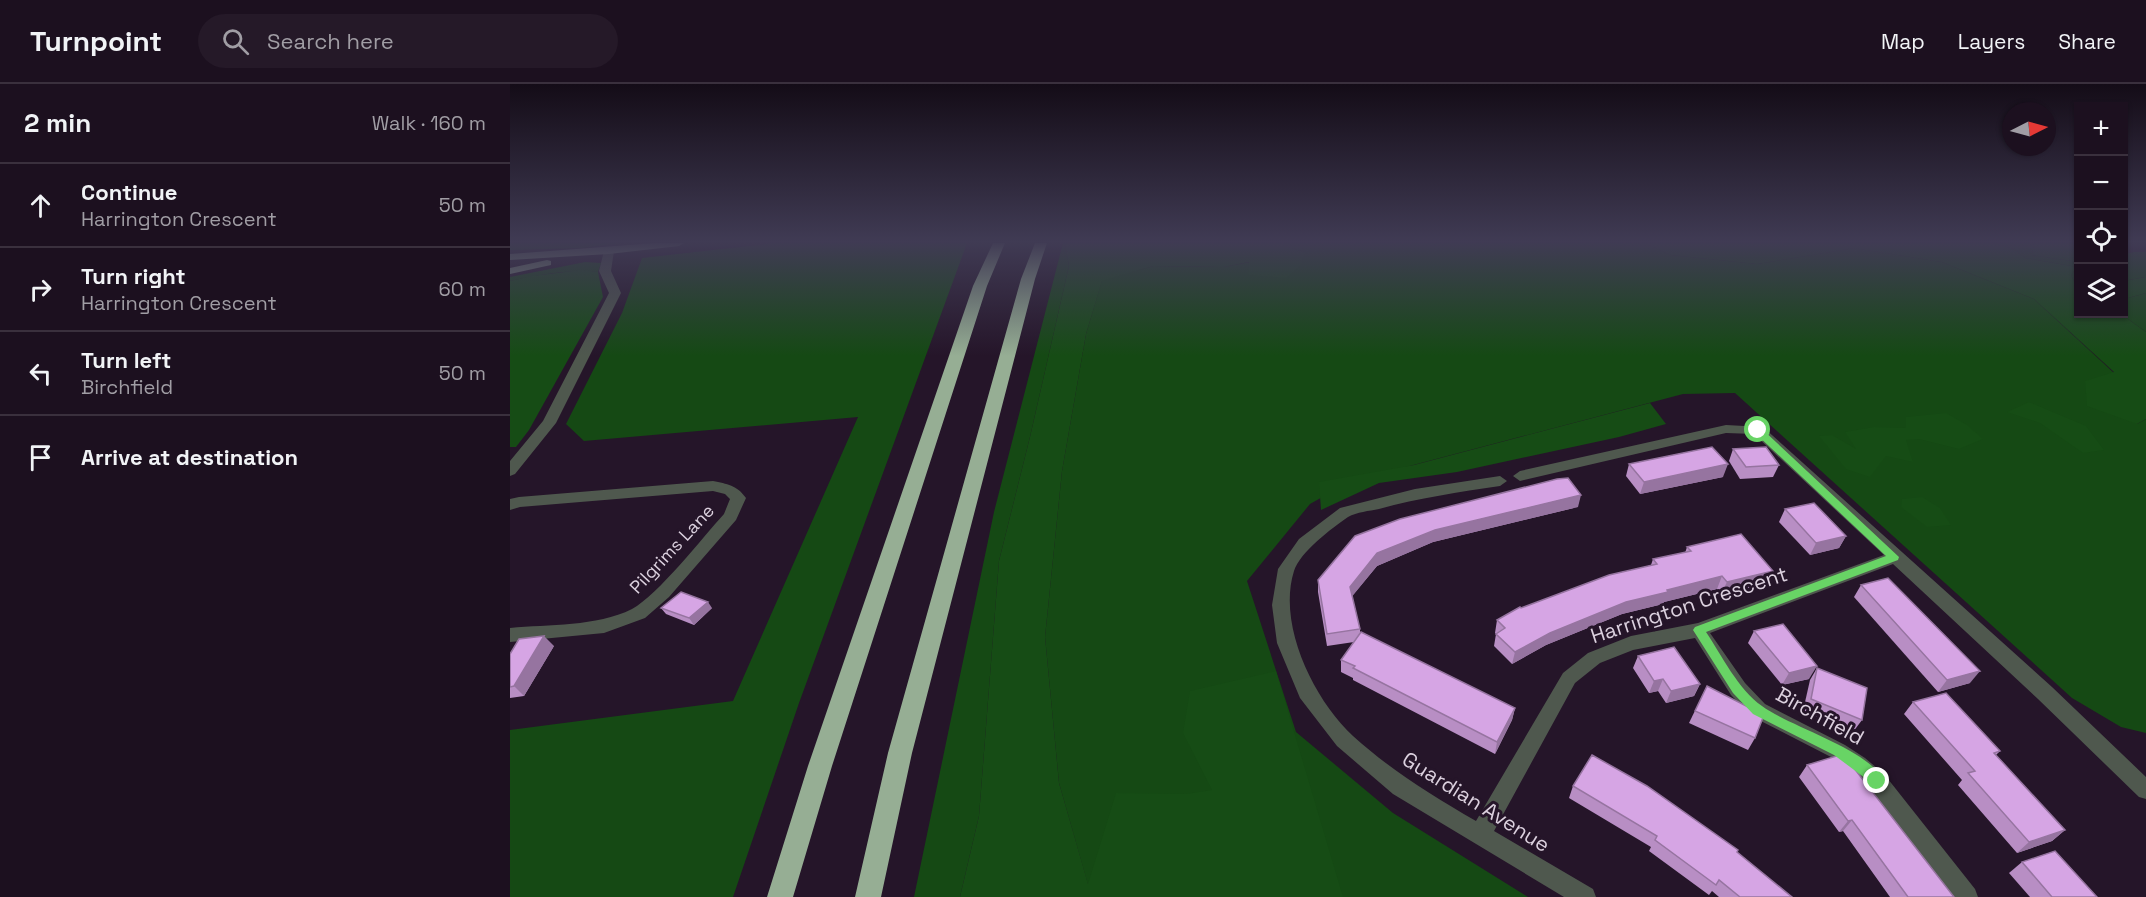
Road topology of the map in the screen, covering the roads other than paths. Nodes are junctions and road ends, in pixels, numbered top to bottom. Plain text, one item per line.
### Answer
1 (610, 281) edge
2 (983, 281) edge
3 (1027, 281) edge
4 (510, 471) edge
5 (1520, 476) dead end
6 (1500, 481) dead end
7 (513, 500) edge
8 (1894, 557) junction
9 (1699, 630) junction
10 (510, 635) edge
11 (2146, 790) edge
12 (1480, 835) junction
13 (780, 897) edge
14 (868, 897) edge
15 (1585, 897) edge
16 (1967, 897) edge

1 - 4 street
2 - 13 highway
3 - 14 highway
5 - 8 street
6 - 12 street, Guardian Avenue
7 - 10 street, Pilgrims Lane
8 - 9 street, Harrington Crescent
8 - 11 street
9 - 12 street, Harrington Crescent
9 - 16 street, Birchfield
12 - 15 street, Guardian Avenue

